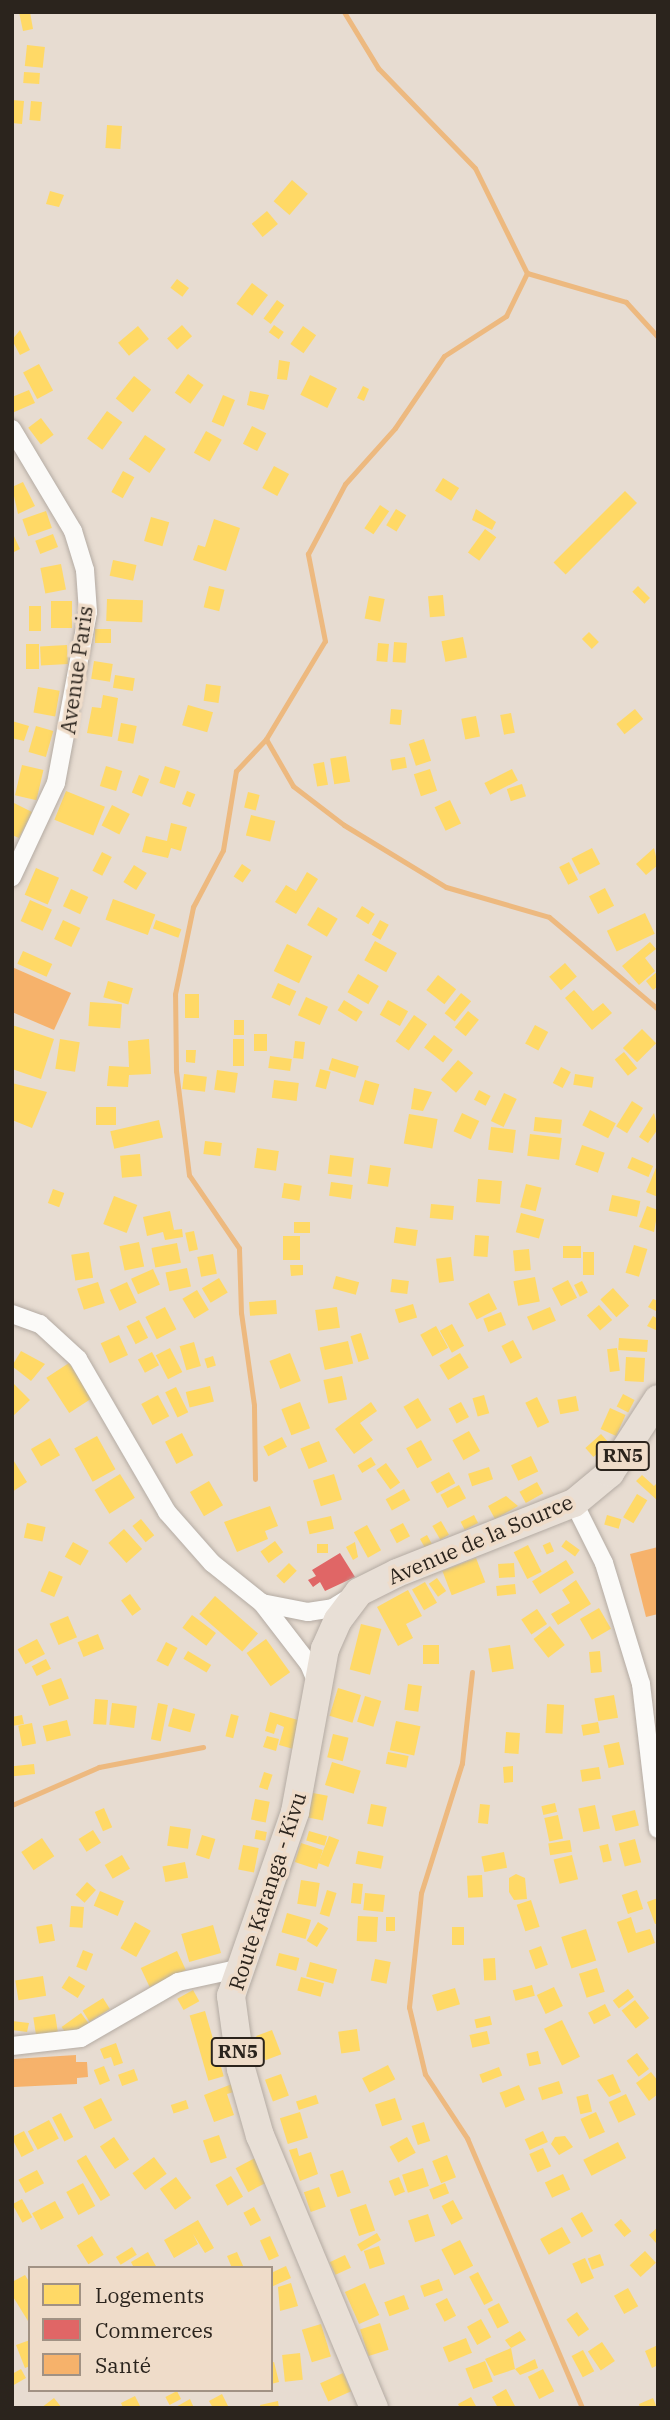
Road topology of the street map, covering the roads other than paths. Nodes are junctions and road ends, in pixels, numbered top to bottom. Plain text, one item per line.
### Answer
1 (12, 429) edge
2 (12, 877) edge
3 (12, 1314) edge
4 (658, 1399) edge
5 (575, 1503) junction
6 (359, 1592) junction
7 (262, 1603) junction
8 (318, 1685) junction
9 (654, 1753) edge
10 (658, 1829) edge
11 (237, 1969) junction
12 (12, 2046) edge
13 (374, 2408) edge

1 - 2 street, Avenue Paris
3 - 7 street
4 - 5 highway, Avenue de la Source / RN5
5 - 6 highway, Avenue de la Source / RN5
5 - 9 street
6 - 7 street
6 - 8 highway, Avenue de la Source / RN5
7 - 8 street
8 - 11 highway, Route Katanga - Kivu / RN5
9 - 10 street
11 - 12 street
11 - 13 highway, Route Katanga - Kivu / RN5

